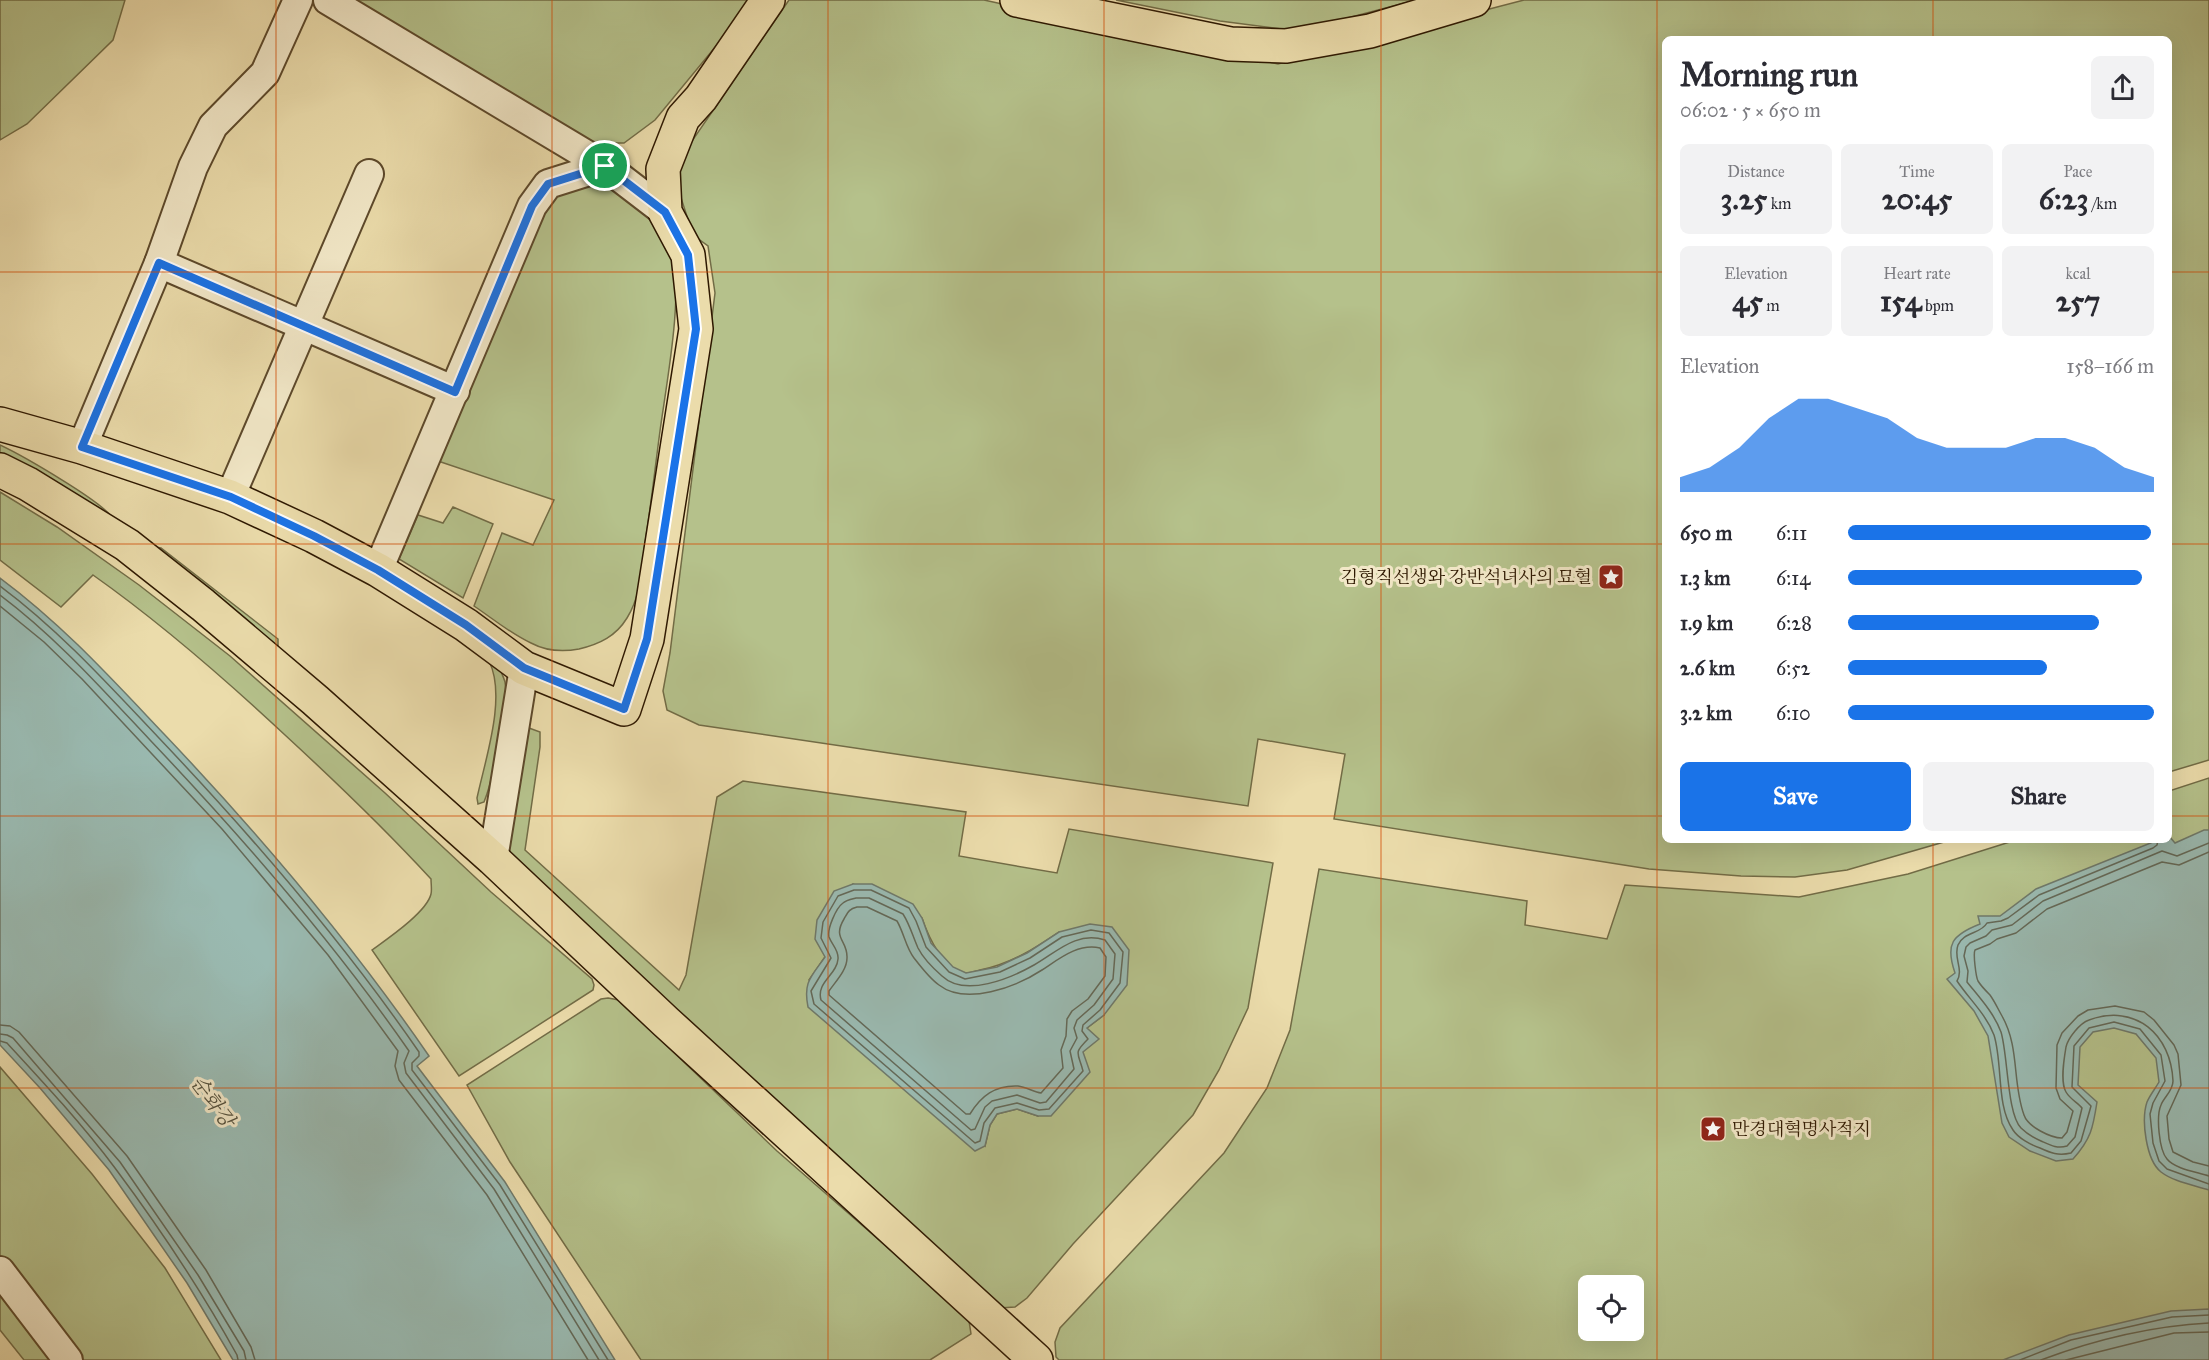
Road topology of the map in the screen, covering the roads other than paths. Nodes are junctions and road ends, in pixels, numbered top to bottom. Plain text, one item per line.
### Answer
1 (298, 0) edge
2 (328, 0) edge
3 (768, 0) edge
4 (1017, 0) edge
5 (1474, 0) edge
6 (605, 166) junction
7 (369, 174) dead end
8 (665, 212) junction
9 (159, 263) junction
10 (304, 326) junction
11 (455, 392) junction
12 (0, 424) edge
13 (82, 447) junction
14 (0, 470) edge
15 (231, 497) junction
16 (378, 570) junction
17 (524, 668) junction
18 (493, 858) junction
19 (0, 1271) edge
20 (68, 1360) edge
21 (1036, 1360) edge

1 - 9 street
2 - 6 street
3 - 8 main road
4 - 5 main road
6 - 8 street
6 - 11 street
7 - 10 street
8 - 17 main road
9 - 10 street
9 - 13 street
10 - 11 street
10 - 15 street
11 - 16 street
12 - 13 main road
13 - 15 main road
14 - 18 main road
15 - 16 main road
16 - 17 main road
17 - 18 street
18 - 21 main road
19 - 20 street

